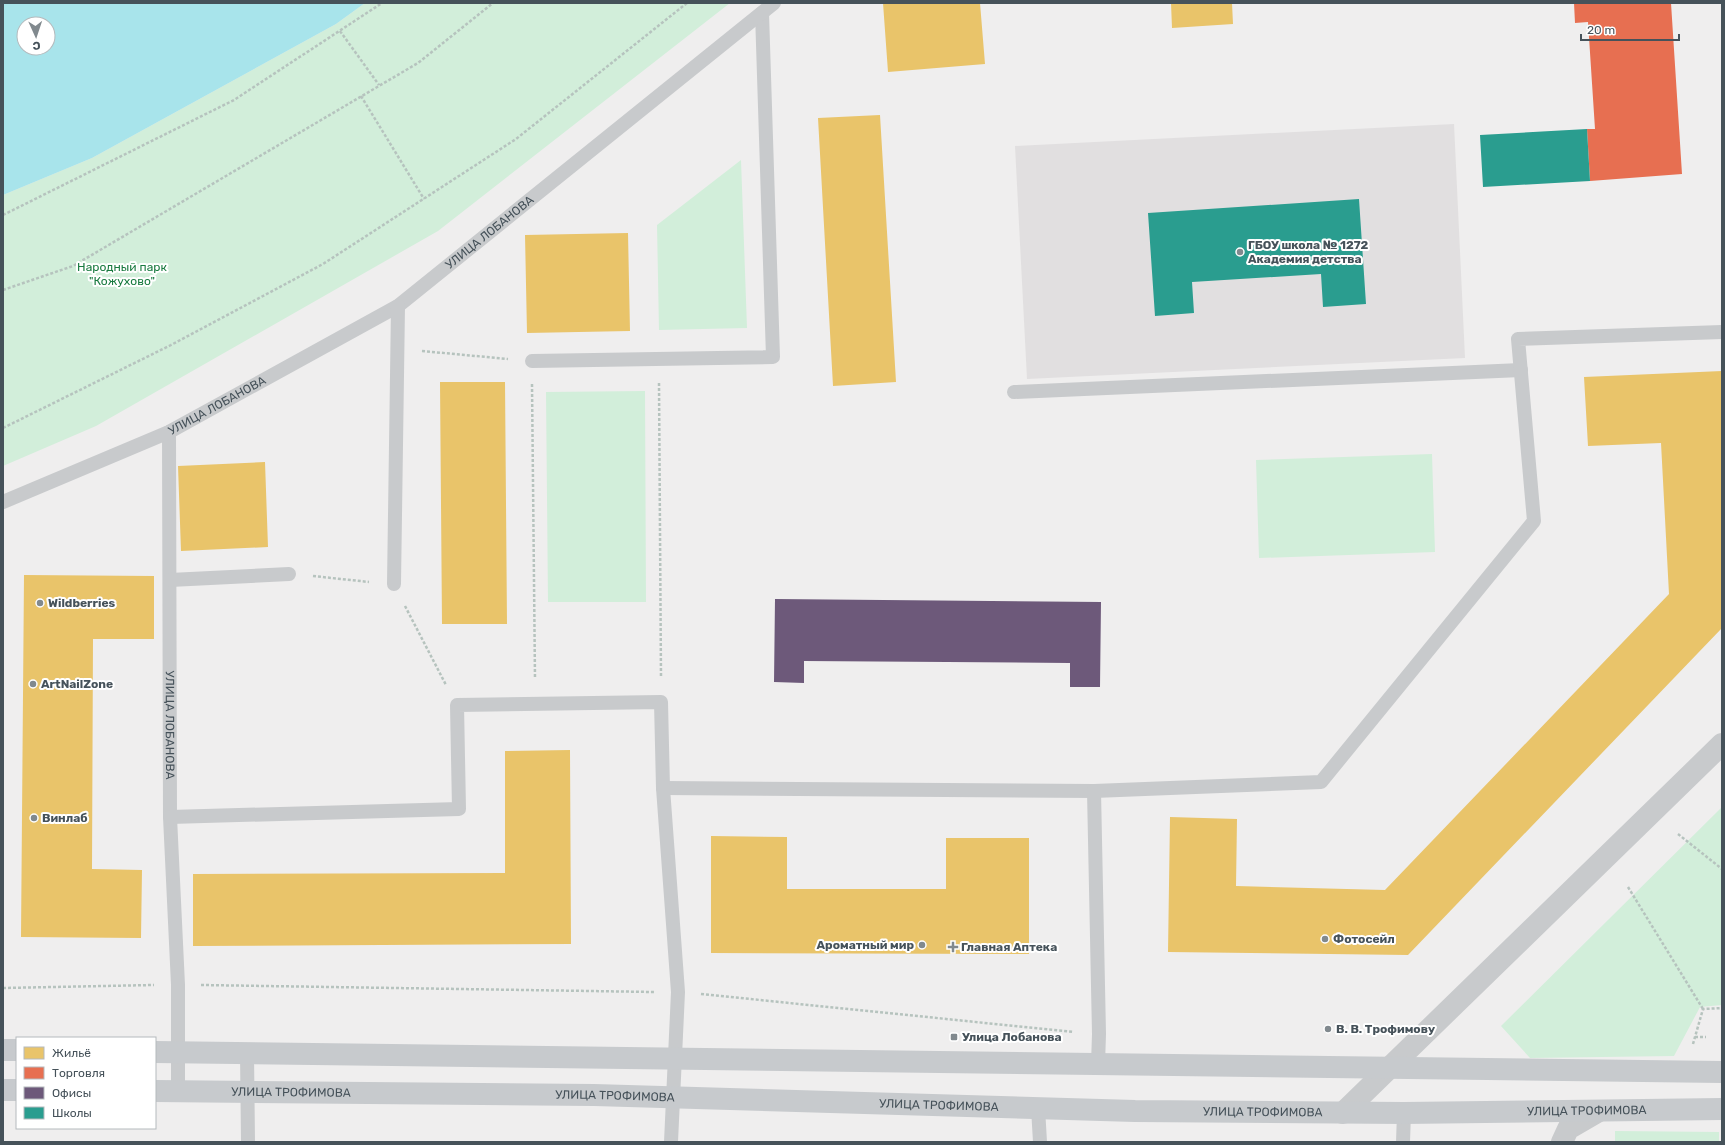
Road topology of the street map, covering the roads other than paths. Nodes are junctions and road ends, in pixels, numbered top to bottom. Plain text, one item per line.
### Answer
1 (774, 3) edge
2 (762, 13) junction
3 (398, 306) junction
4 (1722, 332) edge
5 (532, 361) road end
6 (1521, 370) junction
7 (1014, 392) dead end
8 (169, 432) junction
9 (3, 502) edge
10 (289, 574) road end
11 (170, 580) junction
12 (394, 584) road end
13 (1722, 744) edge
14 (663, 788) junction
15 (1094, 791) junction
16 (170, 818) junction
17 (3, 1050) edge
18 (16, 1050) edge
19 (156, 1052) edge
20 (178, 1052) junction
21 (247, 1053) junction
22 (674, 1059) junction
23 (1098, 1064) junction
24 (1389, 1068) junction
25 (1722, 1072) edge
26 (3, 1090) edge
27 (16, 1090) edge
28 (156, 1091) edge
29 (178, 1091) junction
30 (248, 1093) junction
31 (672, 1098) junction
32 (1038, 1108) junction
33 (1722, 1109) edge
34 (1599, 1111) junction
35 (1343, 1113) junction
36 (1404, 1113) junction
37 (248, 1142) edge
38 (671, 1142) edge
39 (1040, 1142) edge
40 (1403, 1142) edge
41 (1562, 1142) edge

1 - 2 lane, УЛИЦА ЛОБАНОВА
2 - 3 lane, УЛИЦА ЛОБАНОВА
2 - 5 lane
3 - 8 lane, УЛИЦА ЛОБАНОВА
3 - 12 lane
4 - 6 lane
6 - 7 lane
6 - 15 lane
8 - 9 lane
8 - 11 lane, УЛИЦА ЛОБАНОВА
10 - 11 lane
11 - 16 lane, УЛИЦА ЛОБАНОВА
13 - 24 street
14 - 15 lane
14 - 16 lane
14 - 22 lane
15 - 23 lane
16 - 20 lane, УЛИЦА ЛОБАНОВА
17 - 18 main road
19 - 20 main road
20 - 21 main road
20 - 29 lane, УЛИЦА ЛОБАНОВА
21 - 22 main road
21 - 30 lane
22 - 23 main road
22 - 31 lane
23 - 24 main road
24 - 25 main road
24 - 35 street
26 - 27 main road
28 - 29 main road, УЛИЦА ТРОФИМОВА
29 - 30 main road, УЛИЦА ТРОФИМОВА
30 - 31 main road, УЛИЦА ТРОФИМОВА
30 - 37 lane
31 - 32 main road, УЛИЦА ТРОФИМОВА
31 - 38 lane
32 - 35 main road, УЛИЦА ТРОФИМОВА
32 - 39 lane
33 - 34 main road, УЛИЦА ТРОФИМОВА
34 - 36 main road, УЛИЦА ТРОФИМОВА
34 - 41 street
35 - 36 main road, УЛИЦА ТРОФИМОВА
36 - 40 lane

